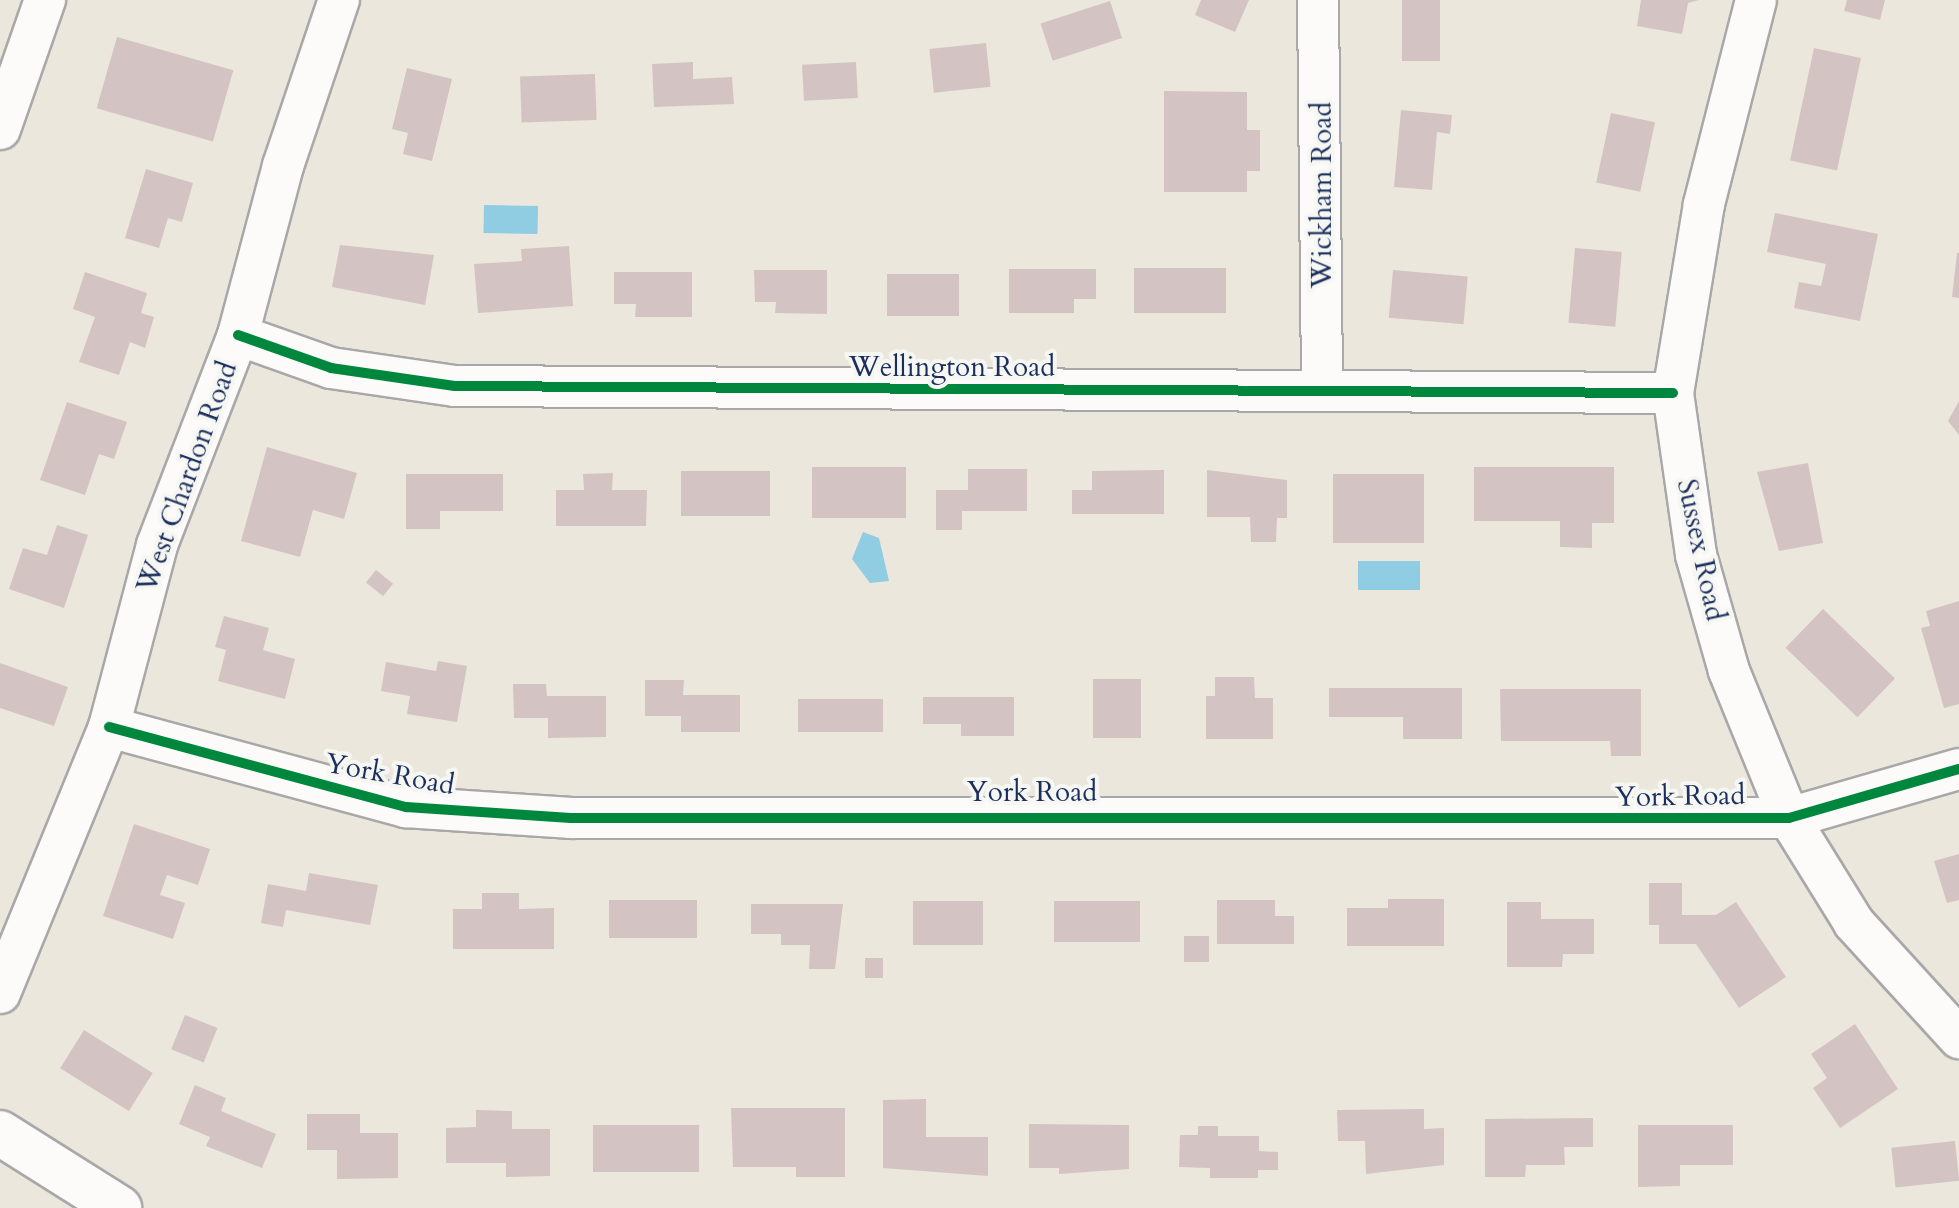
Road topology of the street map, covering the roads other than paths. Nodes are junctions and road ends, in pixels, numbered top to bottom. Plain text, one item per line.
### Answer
1 (45, 0) edge
2 (339, 0) edge
3 (1318, 0) edge
4 (1756, 0) edge
5 (0, 129) edge
6 (238, 335) junction
7 (1322, 389) junction
8 (1673, 393) junction
9 (109, 727) junction
10 (1959, 769) edge
11 (1789, 818) junction
12 (0, 993) edge
13 (1959, 1038) edge
14 (0, 1133) edge
15 (119, 1208) edge

1 - 5 street
2 - 6 street, West Chardon Road
3 - 7 street, Wickham Road
4 - 8 street, Sussex Road
6 - 7 street, Wellington Road
6 - 9 street, West Chardon Road
7 - 8 street, Wellington Road
8 - 11 street, Sussex Road
9 - 11 street, York Road
9 - 12 street, West Chardon Road
10 - 11 street, York Road
11 - 13 street, Sussex Road
14 - 15 street

